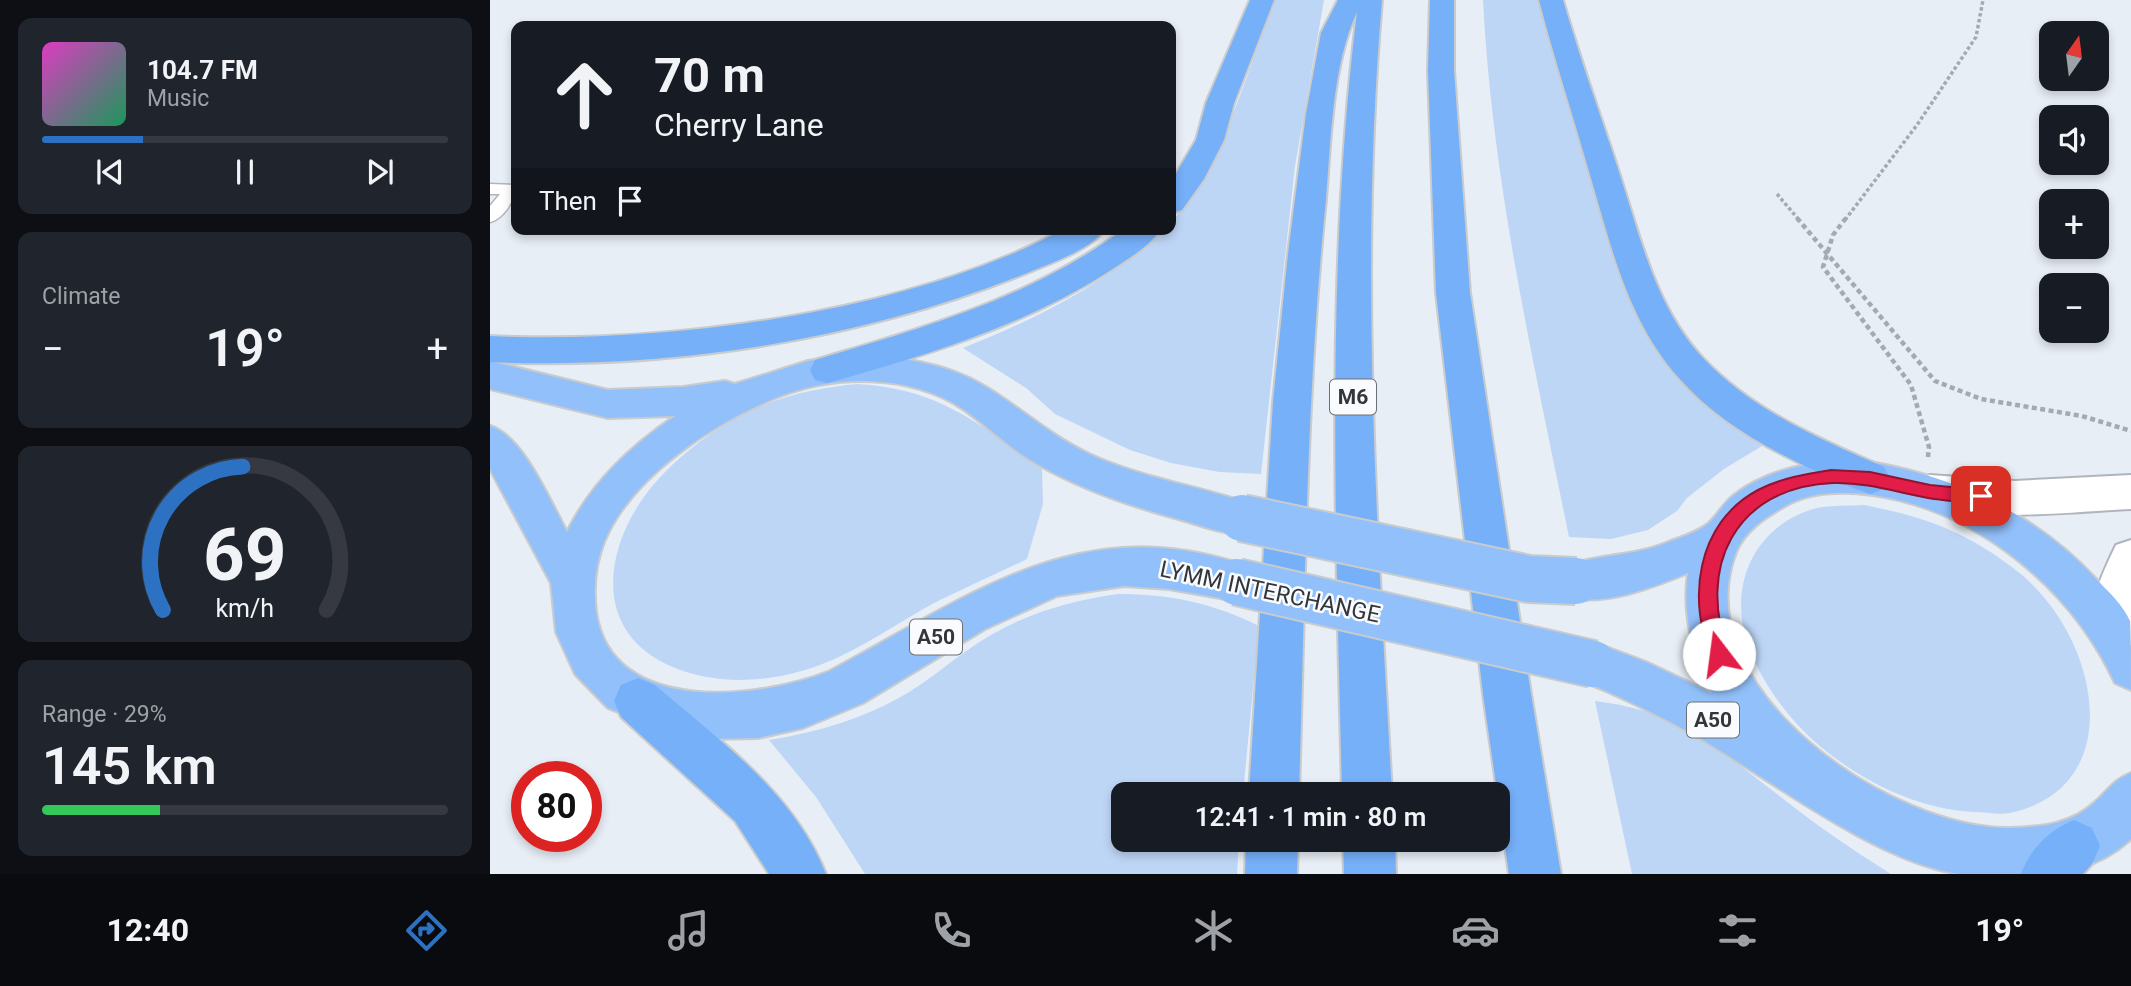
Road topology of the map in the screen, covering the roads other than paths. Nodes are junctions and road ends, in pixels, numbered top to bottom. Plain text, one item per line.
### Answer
1 (1262, 0) edge
2 (1350, 0) edge
3 (1370, 0) edge
4 (1442, 0) edge
5 (1551, 0) edge
6 (1220, 103) junction
7 (1176, 160) edge
8 (490, 189) edge
9 (511, 189) edge
10 (511, 191) edge
11 (1176, 196) edge
12 (490, 216) edge
13 (1079, 235) edge
14 (1137, 235) edge
15 (490, 349) edge
16 (828, 370) junction
17 (490, 375) edge
18 (755, 391) junction
19 (490, 442) edge
20 (1870, 478) junction
21 (1928, 480) junction
22 (2131, 492) edge
23 (1720, 538) junction
24 (2131, 558) edge
25 (573, 581) junction
26 (2122, 651) edge
27 (638, 701) junction
28 (1275, 782) edge
29 (1367, 782) edge
30 (1826, 789) junction
31 (2131, 798) edge
32 (1272, 852) edge
33 (1369, 852) edge
34 (2060, 860) edge
35 (800, 874) edge
36 (1271, 874) edge
37 (1370, 874) edge
38 (1535, 874) edge

1 - 6 highway
2 - 28 highway
3 - 29 highway, M6
4 - 38 highway
5 - 20 highway
6 - 7 highway
6 - 11 highway
8 - 9 lane
10 - 12 lane
13 - 15 highway
14 - 16 highway
16 - 18 highway, LYMM INTERCHANGE / A50
16 - 23 highway, LYMM INTERCHANGE / A50, bridge
17 - 18 highway, A50
18 - 25 highway, LYMM INTERCHANGE / A50
19 - 25 highway, A50
20 - 21 highway, LYMM INTERCHANGE
20 - 23 highway, LYMM INTERCHANGE
21 - 22 main road
21 - 26 highway, LYMM INTERCHANGE
23 - 30 highway, LYMM INTERCHANGE
24 - 26 main road
25 - 27 highway, LYMM INTERCHANGE / A50
27 - 30 highway, LYMM INTERCHANGE / A50, bridge
27 - 35 highway
30 - 34 highway, LYMM INTERCHANGE
31 - 34 highway, LYMM INTERCHANGE
32 - 36 highway
33 - 37 highway

